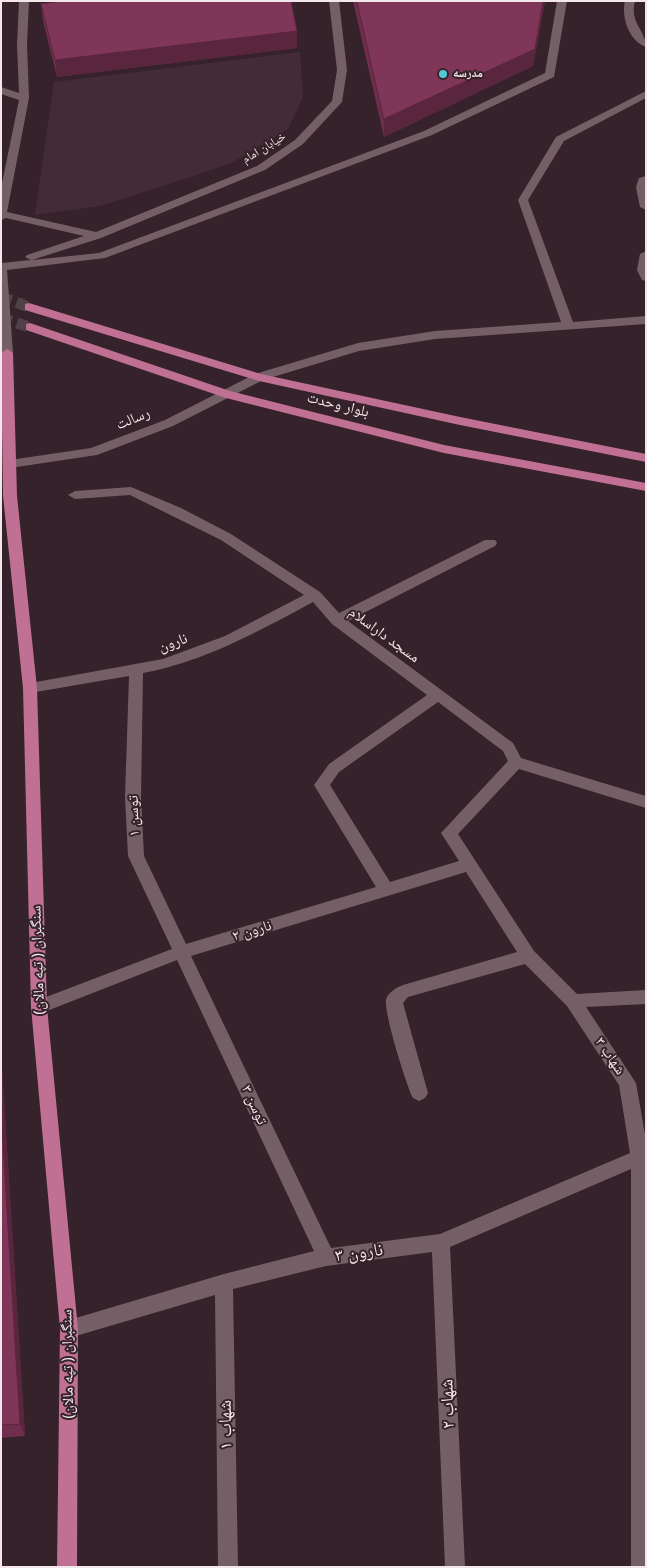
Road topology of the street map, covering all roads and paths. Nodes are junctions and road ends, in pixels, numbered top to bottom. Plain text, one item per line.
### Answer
1 (24, 1) edge
2 (334, 1) edge
3 (562, 1) edge
4 (630, 1) edge
5 (646, 44) edge
6 (1, 90) edge
7 (646, 94) edge
8 (24, 98) junction
9 (646, 179) edge
10 (646, 207) edge
11 (2, 215) edge
12 (98, 236) junction
13 (646, 254) edge
14 (1, 266) edge
15 (646, 278) edge
16 (30, 307) tunnel mouth
17 (646, 320) edge
18 (568, 325) junction
19 (30, 327) tunnel mouth
20 (7, 353) joint
21 (259, 376) junction
22 (226, 394) junction
23 (646, 458) edge
24 (10, 464) junction
25 (646, 487) edge
26 (75, 495) dead end
27 (490, 543) dead end
28 (316, 595) junction
29 (337, 620) junction
30 (136, 670) junction
31 (30, 688) junction
32 (438, 694) junction
33 (516, 762) junction
34 (646, 802) edge
35 (468, 865) junction
36 (386, 890) junction
37 (181, 952) junction
38 (528, 956) junction
39 (646, 997) edge
40 (573, 1001) junction
41 (39, 1007) junction
42 (419, 1093) dead end
43 (640, 1157) junction
44 (440, 1242) junction
45 (326, 1258) junction
46 (224, 1282) junction
47 (69, 1329) junction
48 (67, 1567) edge
49 (228, 1567) edge
50 (455, 1567) edge
51 (641, 1567) edge

1 - 8 street
2 - 12 street, خیابان امام
3 - 14 street
4 - 5 street
6 - 8 street
7 - 18 street
8 - 11 street
9 - 10 street
11 - 12 street
12 - 14 street, خیابان امام
13 - 15 street
14 - 20 street
16 - 21 main road, بلوار وحدت
17 - 18 street, رسالت
18 - 21 street, رسالت
19 - 22 main road, بلوار وحدت
20 - 24 main road, سنگبران ( تپه مالان)
21 - 22 street, رسالت
21 - 23 main road, بلوار وحدت
22 - 24 street, رسالت
22 - 25 main road, بلوار وحدت
24 - 31 main road, سنگبران ( تپه مالان)
26 - 28 street, مسجد داراسلام
27 - 29 street
28 - 29 street, مسجد داراسلام
28 - 30 street, نارون
29 - 32 street, مسجد داراسلام
30 - 31 street, نارون
30 - 37 street, توسن ۱
31 - 41 main road, سنگبران ( تپه مالان)
32 - 33 street, مسجد داراسلام
32 - 36 street
33 - 34 street
33 - 35 street, شهاب ۳
35 - 36 street, نارون ۲
35 - 38 street, شهاب ۳
36 - 37 street, نارون ۲
37 - 41 street, نارون ۲
37 - 45 street, توسن ۳
38 - 40 street, شهاب ۳
38 - 42 street
39 - 40 street
40 - 43 street, شهاب ۳
41 - 47 main road, سنگبران ( تپه مالان)
43 - 44 street, نارون ۳
43 - 51 street, شهاب ۳
44 - 45 street, نارون ۳
44 - 50 street, شهاب ۲
45 - 46 street, نارون ۳
46 - 47 street, نارون ۳
46 - 49 street, شهاب ۱
47 - 48 main road, سنگبران ( تپه مالان)

